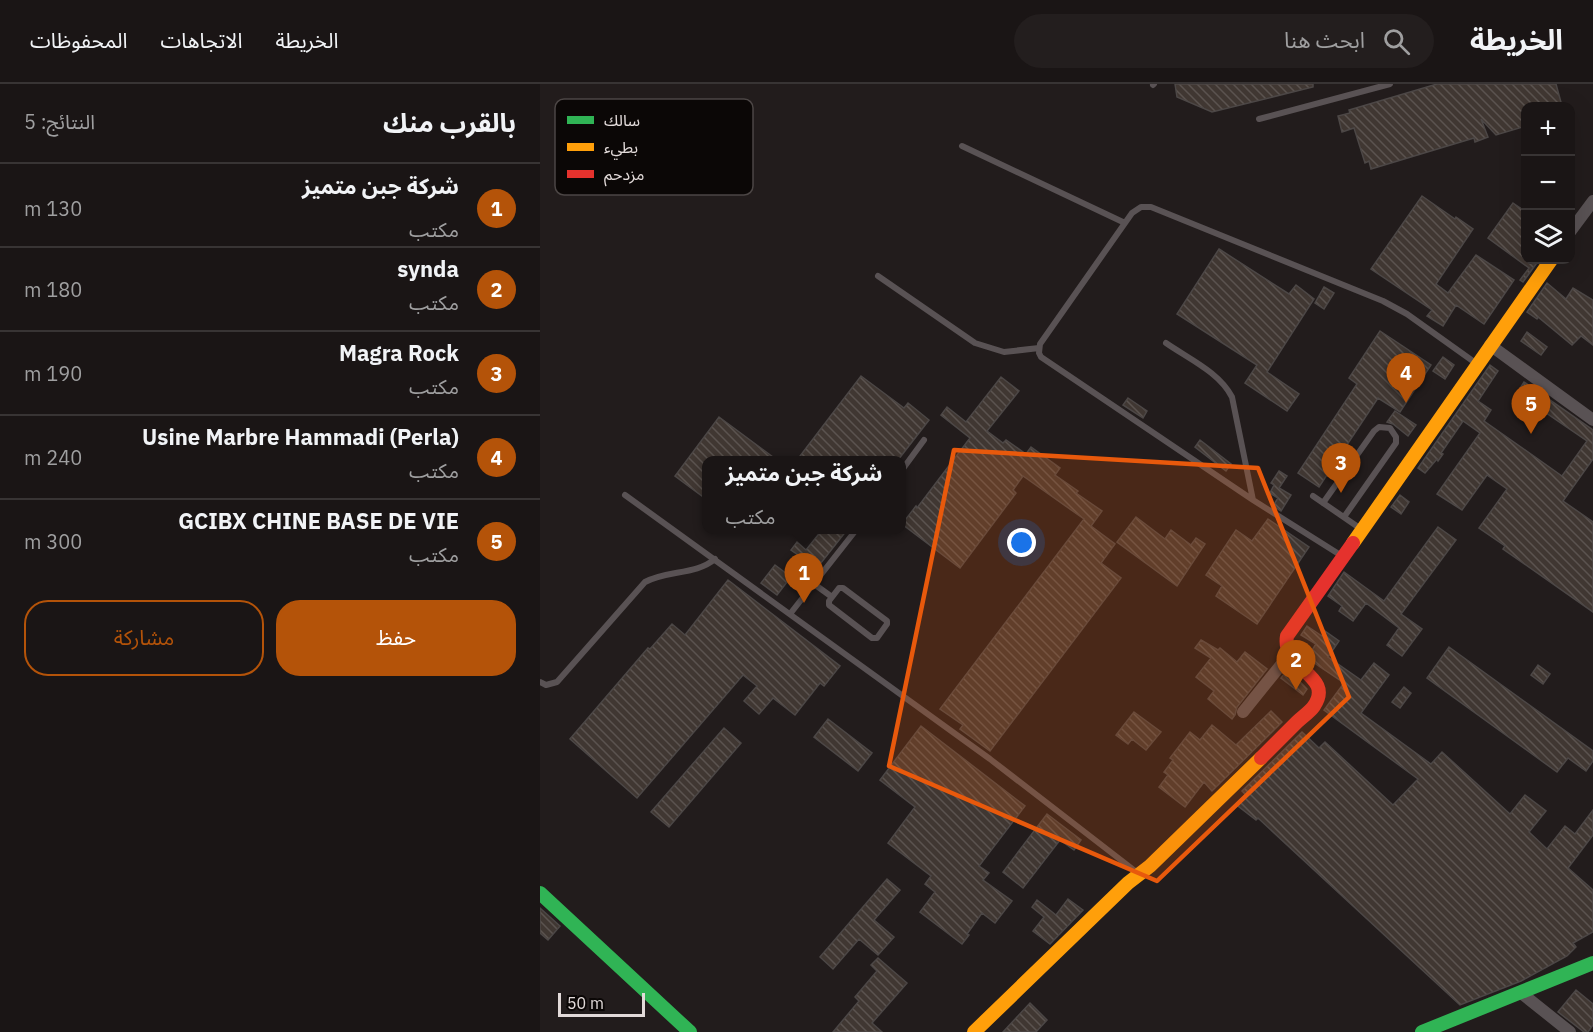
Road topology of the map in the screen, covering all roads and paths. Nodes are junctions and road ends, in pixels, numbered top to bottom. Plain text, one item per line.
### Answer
1 (1390, 84) edge
2 (1259, 119) dead end
3 (962, 146) dead end
4 (1593, 201) edge
5 (1125, 223) junction
6 (1575, 225) edge
7 (1548, 264) edge
8 (878, 276) dead end
9 (1166, 343) dead end
10 (1490, 345) junction
11 (1039, 348) junction
12 (1477, 364) junction
13 (1593, 420) edge
14 (924, 440) dead end
15 (906, 465) edge
16 (626, 495) dead end
17 (1313, 496) dead end
18 (1253, 500) junction
19 (1323, 503) junction
20 (1344, 517) junction
21 (1361, 529) junction
22 (853, 534) edge
23 (1342, 556) junction
24 (715, 560) junction
25 (814, 584) junction
26 (832, 597) junction
27 (790, 614) junction
28 (1289, 655) junction
29 (540, 682) edge
30 (1243, 712) dead end
31 (1139, 874) junction
32 (540, 893) edge
33 (1593, 963) edge
34 (1520, 992) junction
35 (690, 1032) edge
36 (974, 1032) edge
37 (1422, 1032) edge
38 (1570, 1032) edge

1 - 2 lane
3 - 5 lane
4 - 6 street
5 - 11 lane
5 - 12 lane
7 - 10 street
8 - 11 lane
9 - 18 lane
10 - 12 street
10 - 13 street
11 - 18 lane
12 - 21 street
14 - 15 lane
16 - 24 lane
17 - 19 lane
18 - 23 lane
19 - 20 lane
19 - 20 lane
20 - 21 lane
21 - 23 street
22 - 25 lane
23 - 28 street
24 - 27 lane
24 - 29 lane
25 - 26 lane
25 - 27 lane
26 - 26 lane
27 - 31 lane
28 - 30 street
28 - 31 street
31 - 36 street
32 - 35 street
33 - 34 street
34 - 37 street
34 - 38 street

